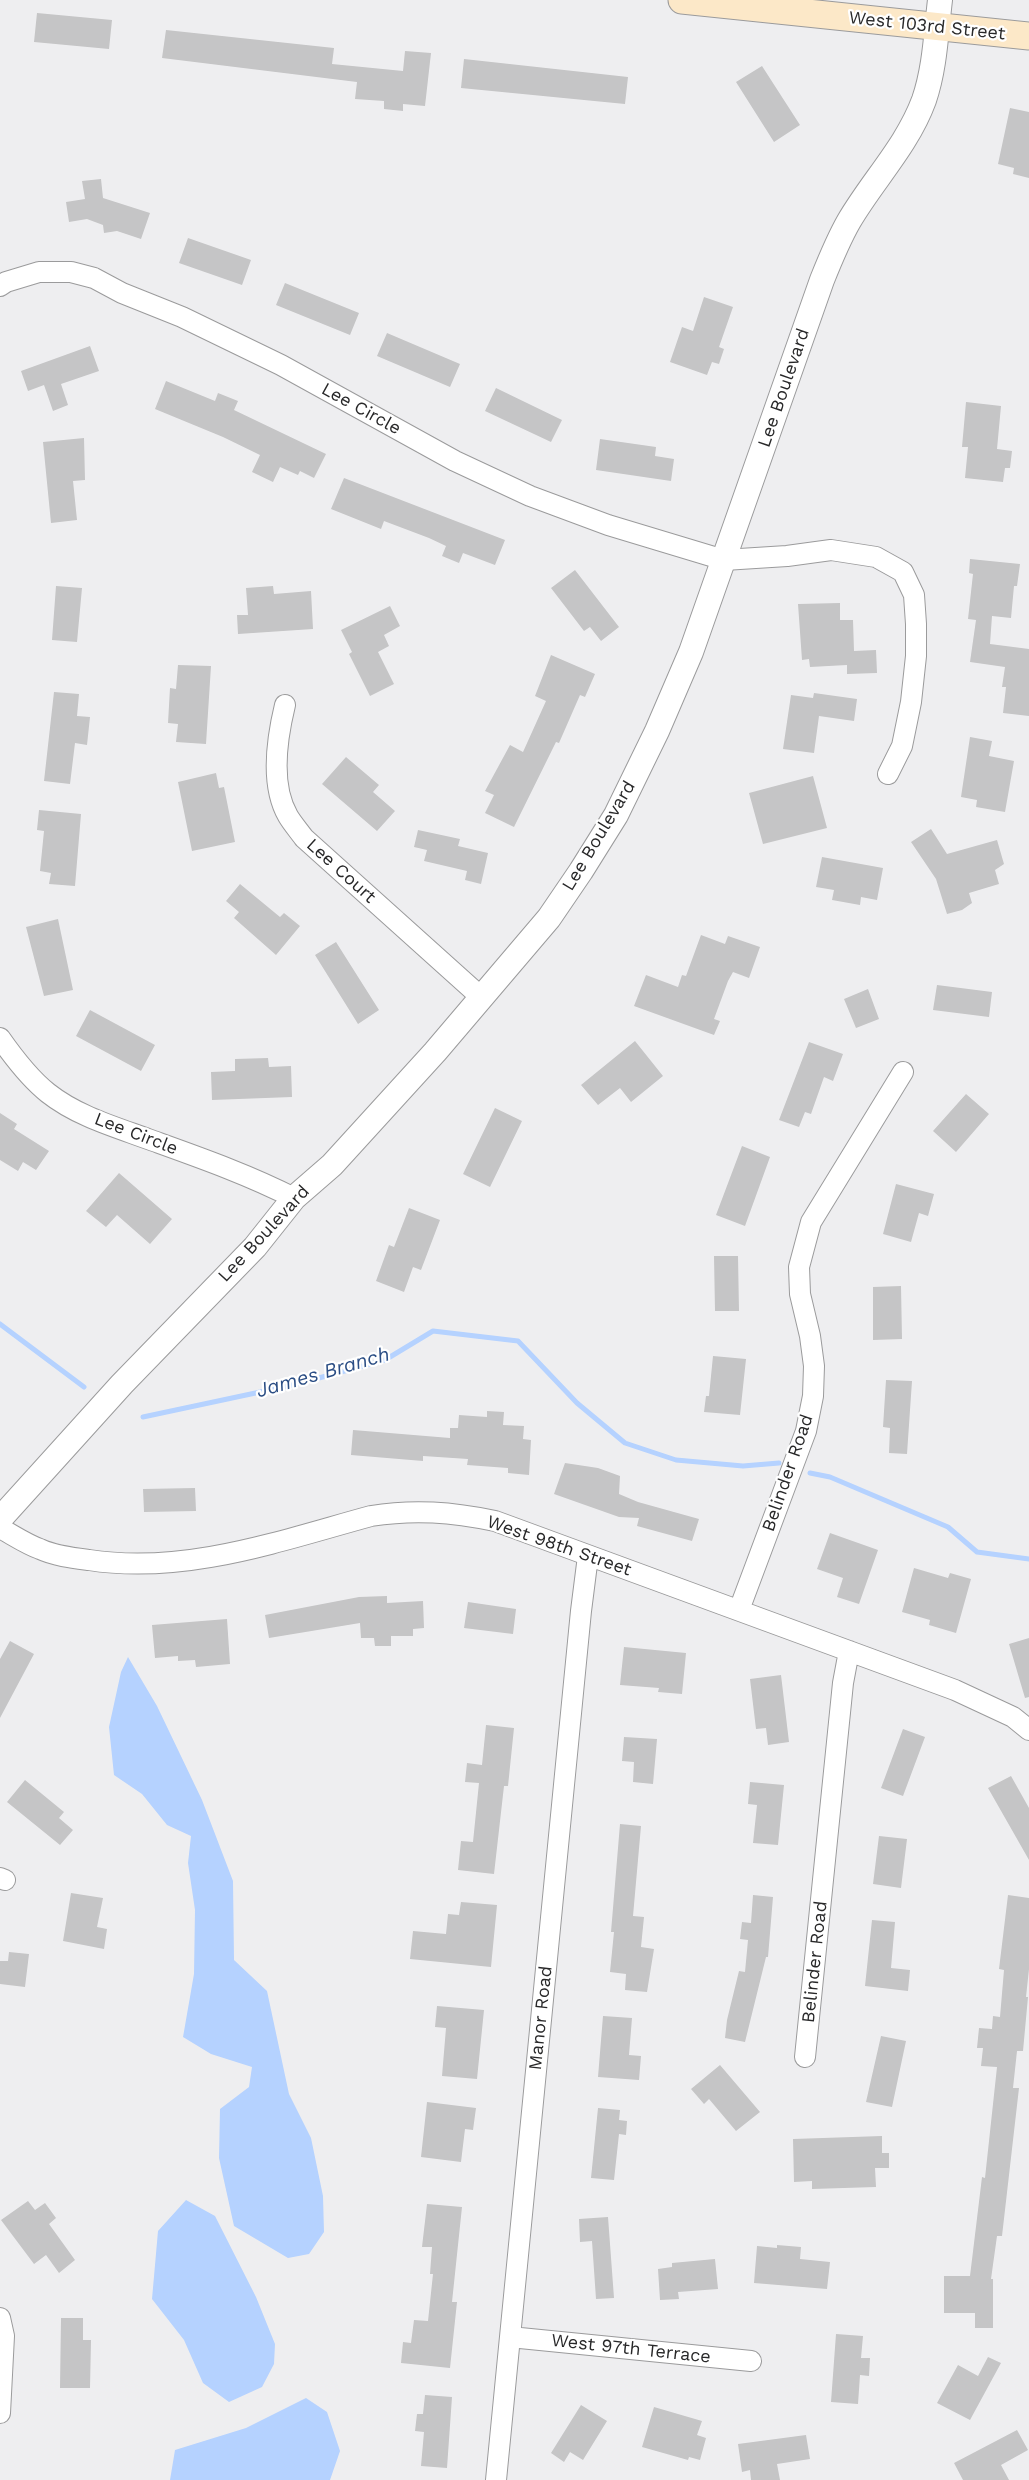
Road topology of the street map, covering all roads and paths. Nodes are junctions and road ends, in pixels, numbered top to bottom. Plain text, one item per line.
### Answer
1 (682, 0) edge
2 (940, 0) edge
3 (937, 27) junction
4 (1029, 36) edge
5 (0, 286) edge
6 (724, 560) junction
7 (285, 705) dead end
8 (888, 774) dead end
9 (482, 998) junction
10 (0, 1038) edge
11 (903, 1072) dead end
12 (294, 1198) junction
13 (0, 1518) edge
14 (0, 1528) edge
15 (588, 1556) junction
16 (739, 1610) junction
17 (849, 1651) junction
18 (1029, 1730) edge
19 (805, 2057) dead end
20 (0, 2318) edge
21 (510, 2337) junction
22 (751, 2361) dead end
23 (0, 2413) edge
24 (496, 2480) edge

1 - 3 main road, West 103rd Street
2 - 3 street, Lee Boulevard
3 - 4 main road, West 103rd Street
3 - 6 street, Lee Boulevard
5 - 6 street, Lee Circle
6 - 8 street
6 - 9 street, Lee Boulevard
7 - 9 street, Lee Court
9 - 12 street, Lee Boulevard
10 - 12 street, Lee Circle
11 - 16 street, Belinder Road
12 - 13 street, Lee Boulevard
14 - 15 street, West 98th Street
15 - 16 street, West 98th Street
15 - 21 street, Manor Road
16 - 17 street, West 98th Street
17 - 18 street, West 98th Street
17 - 19 street, Belinder Road
20 - 23 street
21 - 22 street, West 97th Terrace
21 - 24 street, Manor Road

